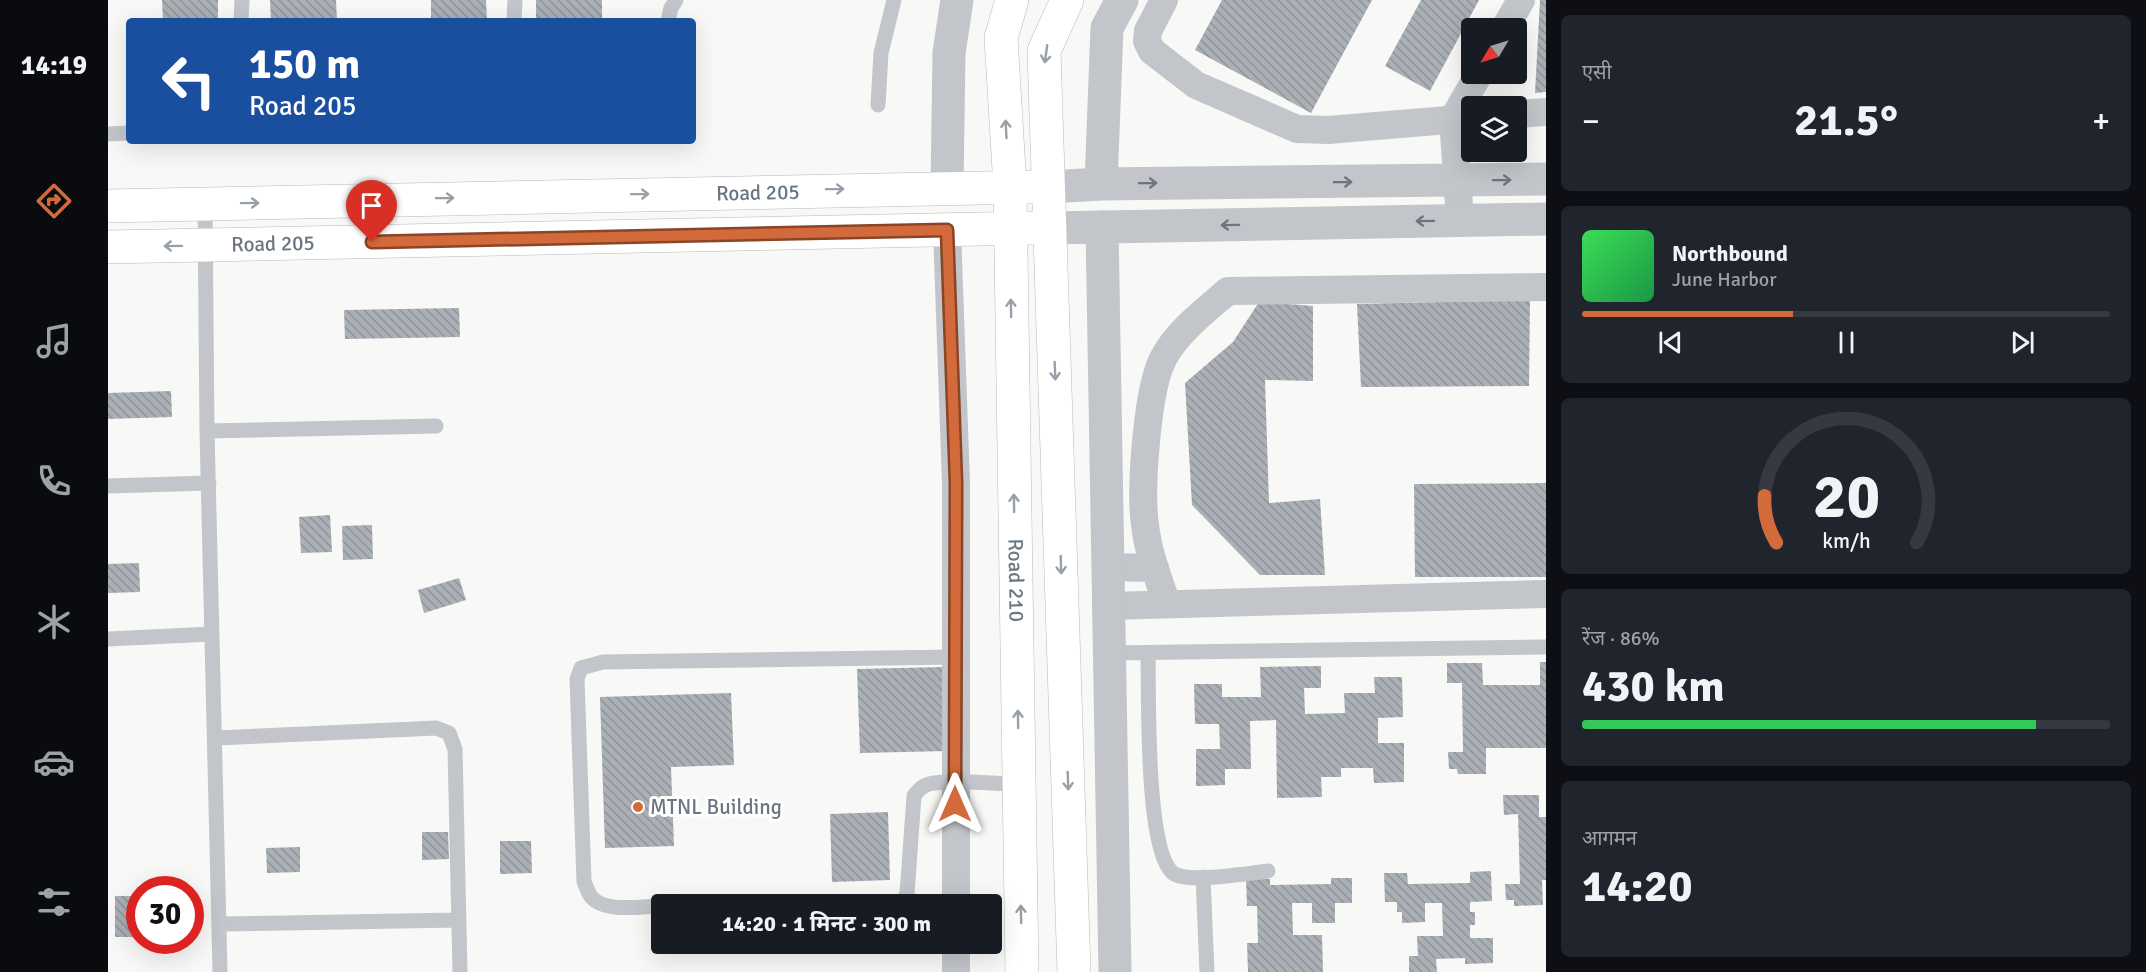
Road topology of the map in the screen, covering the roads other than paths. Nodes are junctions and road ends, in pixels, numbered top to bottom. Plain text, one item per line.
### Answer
1 (242, 0) edge
2 (515, 0) edge
3 (676, 0) edge
4 (894, 0) edge
5 (957, 0) edge
6 (1012, 0) edge
7 (1067, 0) edge
8 (1122, 0) edge
9 (1164, 0) edge
10 (1521, 0) edge
11 (242, 18) edge
12 (514, 18) edge
13 (669, 18) edge
14 (1511, 18) edge
15 (878, 105) dead end
16 (1546, 112) edge
17 (1527, 113) edge
18 (1461, 118) edge
19 (1461, 130) edge
20 (126, 133) edge
21 (108, 134) edge
22 (1546, 179) edge
23 (1457, 180) junction
24 (1101, 184) junction
25 (947, 187) junction
26 (1010, 187) junction
27 (1048, 187) junction
28 (205, 204) junction
29 (108, 206) edge
30 (1546, 219) edge
31 (1460, 220) junction
32 (1102, 227) junction
33 (1050, 228) junction
34 (1010, 229) junction
35 (947, 230) junction
36 (205, 246) junction
37 (108, 247) edge
38 (1546, 287) edge
39 (436, 426) dead end
40 (207, 431) junction
41 (209, 483) junction
42 (108, 486) edge
43 (1108, 567) junction
44 (1155, 568) junction
45 (1546, 594) edge
46 (1167, 604) junction
47 (1109, 606) junction
48 (212, 634) junction
49 (108, 639) edge
50 (1546, 647) edge
51 (1110, 653) junction
52 (1149, 653) junction
53 (955, 657) junction
54 (215, 738) junction
55 (955, 784) junction
56 (1019, 784) junction
57 (1268, 871) dead end
58 (1203, 877) junction
59 (907, 894) edge
60 (956, 894) edge
61 (651, 906) edge
62 (459, 920) junction
63 (219, 924) junction
64 (956, 954) edge
65 (220, 972) edge
66 (460, 972) edge
67 (956, 972) edge
68 (1022, 972) edge
69 (1074, 972) edge
70 (1115, 972) edge
71 (1207, 972) edge

1 - 11 lane
2 - 12 lane
3 - 13 lane
4 - 15 lane
5 - 25 street
26 -> 6 main road, Road 210
7 -> 27 main road
8 - 24 street
9 - 18 street
10 - 14 street
16 - 17 street
19 - 23 street
20 - 21 lane
23 -> 22 street
24 -> 23 street
23 - 31 street
24 - 27 street
25 - 26 main road, Road 205
28 -> 25 main road, Road 205
26 - 27 main road, Road 205
26 - 34 main road, Road 210
27 - 33 main road
28 - 29 main road, Road 205
28 - 36 lane
30 - 31 street
31 -> 32 street
32 - 33 street
32 - 43 street
33 - 34 main road, Road 205
33 -> 69 main road
34 - 35 main road, Road 205
56 -> 34 main road, Road 210
35 - 36 main road, Road 205
35 - 53 street
36 -> 37 main road, Road 205
36 - 40 lane
38 - 44 street
39 - 40 lane
40 - 41 lane
41 - 42 lane
41 - 48 lane
43 - 44 street
43 - 47 street
44 - 46 street
45 - 46 street
46 - 47 street
47 - 51 street
48 - 49 lane
48 - 54 lane
50 - 52 lane
51 - 52 lane
51 - 70 street
52 - 58 lane
53 - 55 street
53 - 61 lane
54 - 62 lane
54 - 63 lane
55 - 56 lane
55 - 59 lane
55 - 60 street
68 -> 56 main road, Road 210
57 - 58 lane
58 - 71 lane
62 - 63 lane
62 - 66 lane
63 - 65 lane
64 - 67 street

